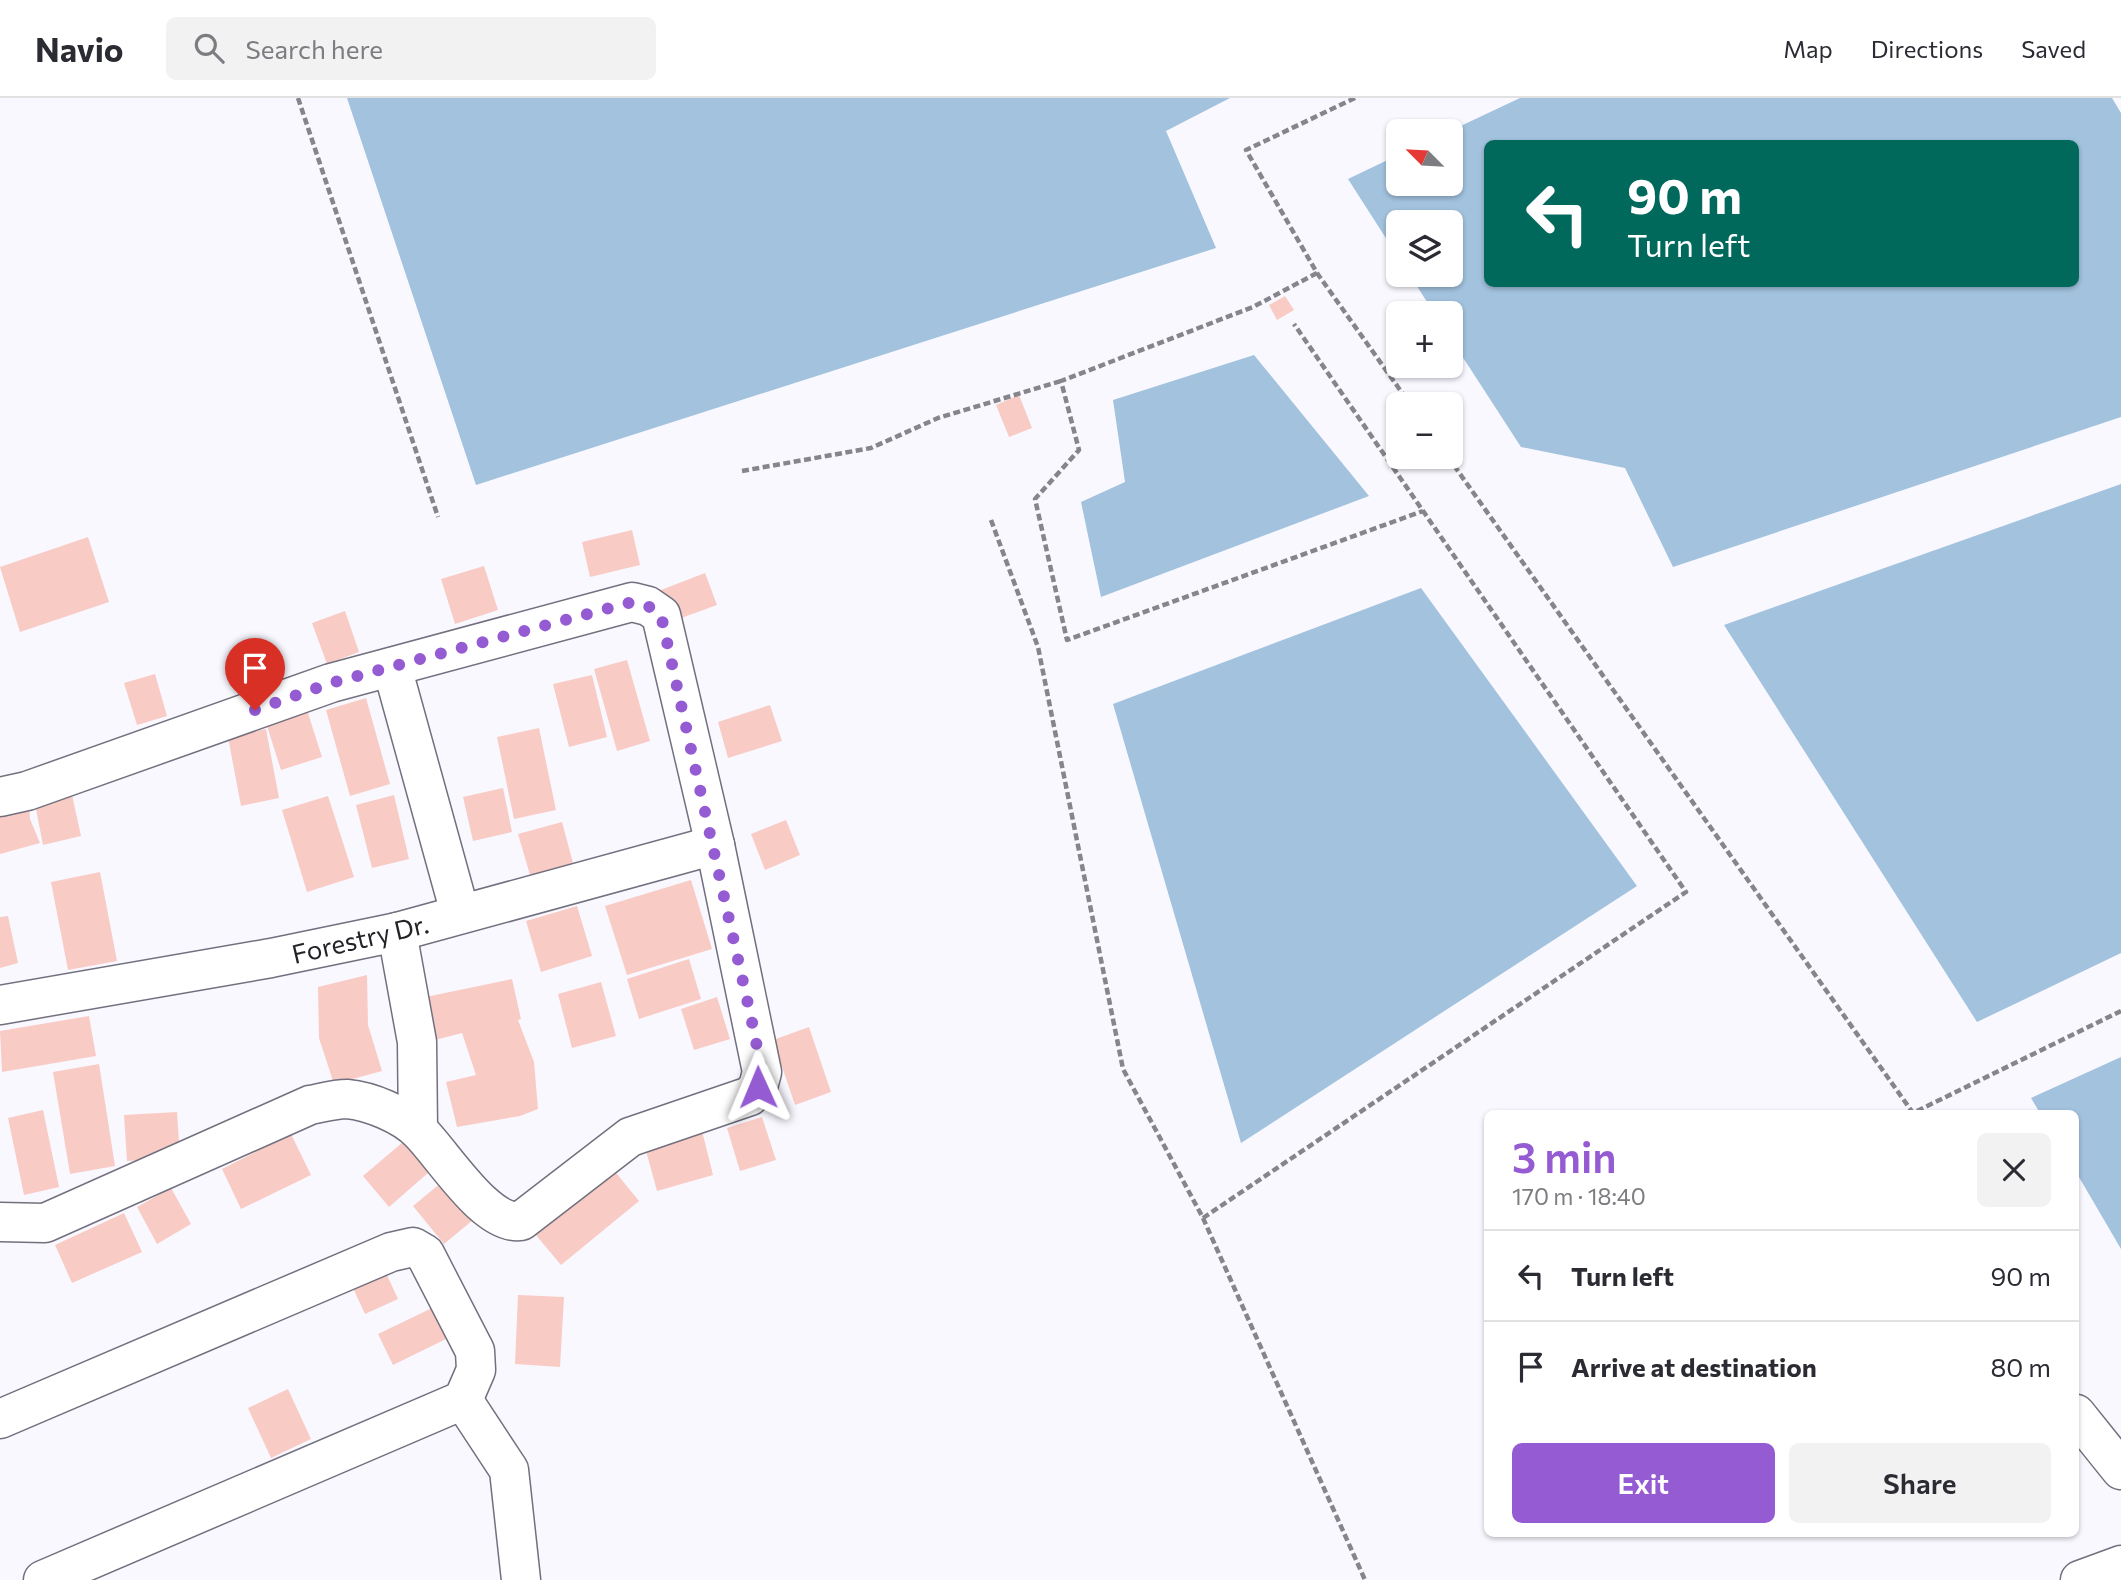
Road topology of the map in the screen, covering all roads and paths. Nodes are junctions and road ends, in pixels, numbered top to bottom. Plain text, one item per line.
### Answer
1 (298, 98) edge
2 (1355, 98) edge
3 (1317, 274) junction
4 (1294, 324) dead end
5 (1061, 381) junction
6 (1401, 392) edge
7 (1457, 469) edge
8 (742, 471) dead end
9 (1423, 511) junction
10 (438, 517) dead end
11 (991, 520) dead end
12 (392, 667) junction
13 (0, 797) edge
14 (715, 845) junction
15 (460, 913) junction
16 (397, 932) junction
17 (0, 1005) edge
18 (2121, 1011) edge
19 (1911, 1110) edge
20 (1919, 1110) edge
21 (418, 1129) junction
22 (1203, 1218) junction
23 (0, 1222) edge
24 (463, 1400) junction
25 (2079, 1418) edge
26 (0, 1419) edge
27 (2121, 1470) edge
28 (2121, 1565) edge
29 (43, 1580) edge
30 (521, 1580) edge
31 (1365, 1580) edge
32 (2080, 1580) edge

1 - 10 path
2 - 3 path
3 - 5 path
3 - 6 path
4 - 9 path
5 - 8 path
5 - 9 path
7 - 19 path
9 - 22 path
11 - 22 path
12 - 13 street
12 - 14 street
12 - 15 street
14 - 15 street, Forestry Dr.
14 - 21 street
15 - 16 street, Forestry Dr.
16 - 17 street, Forestry Dr.
16 - 21 street
18 - 20 path
21 - 23 street
22 - 31 path
24 - 26 street
24 - 29 street
24 - 30 street
25 - 27 street
28 - 32 street

